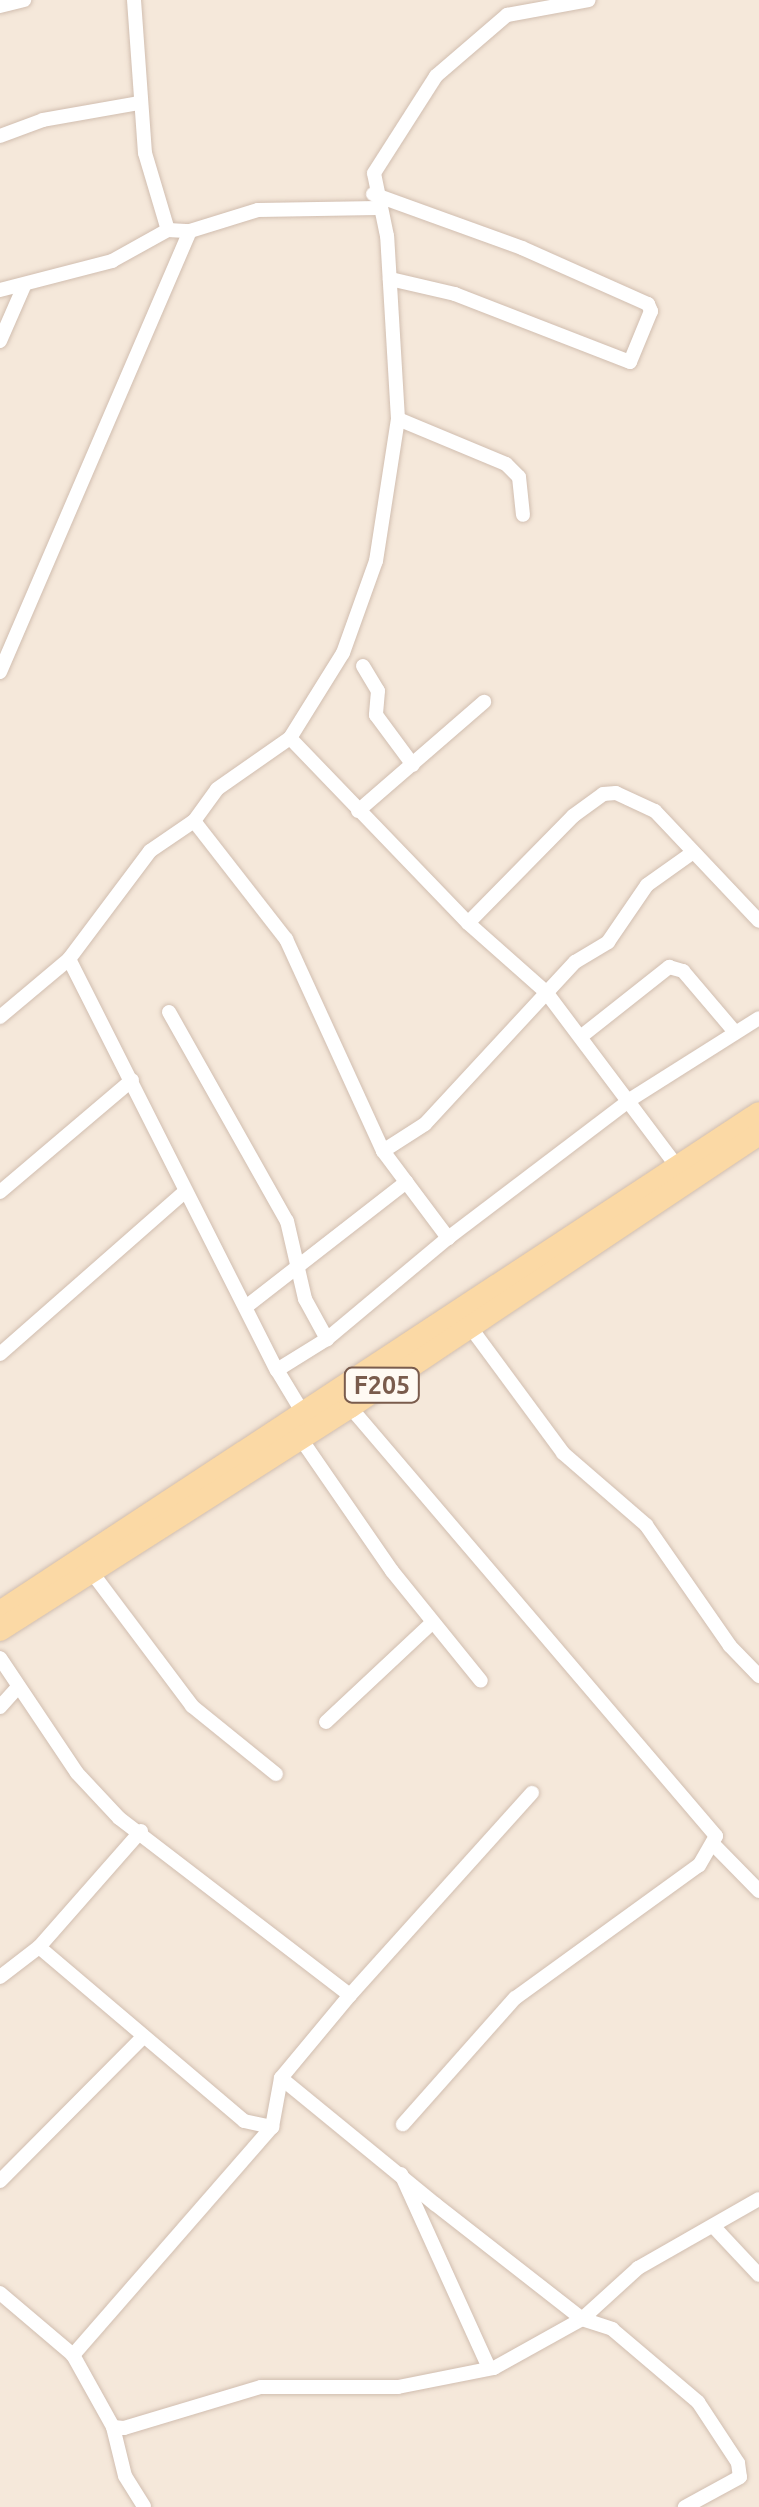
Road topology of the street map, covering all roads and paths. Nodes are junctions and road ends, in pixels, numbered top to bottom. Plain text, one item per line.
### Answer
1 (24, 0) edge
2 (134, 0) edge
3 (588, 0) edge
4 (0, 6) edge
5 (139, 103) junction
6 (0, 136) edge
7 (376, 201) junction
8 (168, 230) junction
9 (190, 231) junction
10 (390, 279) junction
11 (24, 286) junction
12 (0, 290) edge
13 (0, 341) edge
14 (398, 419) junction
15 (523, 515) dead end
16 (363, 666) dead end
17 (0, 672) edge
18 (484, 702) dead end
19 (290, 738) junction
20 (413, 765) junction
21 (358, 811) junction
22 (194, 822) junction
23 (692, 853) junction
24 (759, 921) edge
25 (468, 923) junction
26 (69, 959) junction
27 (546, 992) junction
28 (169, 1012) dead end
29 (0, 1017) edge
30 (759, 1018) edge
31 (736, 1032) junction
32 (583, 1036) junction
33 (132, 1080) junction
34 (631, 1099) junction
35 (759, 1113) edge
36 (759, 1134) edge
37 (383, 1152) junction
38 (679, 1169) junction
39 (406, 1182) junction
40 (0, 1192) edge
41 (183, 1193) junction
42 (448, 1238) junction
43 (296, 1268) junction
44 (246, 1306) dead end
45 (468, 1324) junction
46 (327, 1339) junction
47 (0, 1354) edge
48 (277, 1370) junction
49 (350, 1408) junction
50 (303, 1412) junction
51 (301, 1439) junction
52 (93, 1574) junction
53 (0, 1612) edge
54 (433, 1622) junction
55 (0, 1630) edge
56 (0, 1658) edge
57 (759, 1676) edge
58 (481, 1682) dead end
59 (18, 1687) junction
60 (0, 1707) edge
61 (326, 1722) dead end
62 (276, 1774) dead end
63 (532, 1793) dead end
64 (141, 1832) junction
65 (715, 1846) junction
66 (759, 1890) edge
67 (39, 1947) junction
68 (0, 1977) edge
69 (350, 1995) junction
70 (144, 2037) junction
71 (281, 2078) junction
72 (403, 2124) dead end
73 (272, 2127) junction
74 (399, 2169) junction
75 (0, 2181) edge
76 (759, 2199) edge
77 (714, 2226) junction
78 (759, 2275) edge
79 (0, 2293) edge
80 (582, 2319) junction
81 (73, 2355) junction
82 (489, 2368) junction
83 (113, 2427) junction
84 (144, 2507) edge
85 (685, 2507) edge

1 - 4 street
2 - 5 street
3 - 7 street
5 - 6 street
5 - 8 street
7 - 9 street
7 - 10 street
7 - 10 street
8 - 9 street
8 - 11 street
9 - 17 street
10 - 14 street
11 - 12 street
11 - 13 street
14 - 15 street
14 - 19 street
16 - 20 street
18 - 20 street
19 - 21 street
19 - 22 street
20 - 21 street
21 - 25 street
22 - 26 street
22 - 37 street
23 - 24 street
23 - 25 street
23 - 27 street
25 - 27 street
26 - 29 street
26 - 33 street
27 - 32 street
27 - 37 street
28 - 43 street
30 - 31 street
31 - 32 street
31 - 34 street
32 - 34 street
33 - 40 street
33 - 41 street
34 - 38 street
34 - 42 street
35 - 38 main road, F205
36 - 45 main road, F205
37 - 39 street
38 - 50 main road, F205
39 - 42 street
39 - 43 street
41 - 47 street
41 - 48 street
42 - 46 street
43 - 44 street
43 - 46 street
45 - 49 main road, F205
45 - 57 street
46 - 48 street
48 - 50 street
49 - 51 main road, F205
49 - 65 street
50 - 53 main road, F205
51 - 52 main road, F205
51 - 54 street
52 - 55 main road, F205
52 - 62 street
54 - 58 street
54 - 61 street
56 - 59 street
59 - 60 street
59 - 64 street
63 - 69 street
64 - 67 street
64 - 69 street
65 - 66 street
65 - 72 street
67 - 68 street
67 - 70 street
69 - 71 street
70 - 73 street
70 - 75 street
71 - 73 street
71 - 74 street
73 - 81 street
74 - 80 street
74 - 82 street
76 - 77 street
77 - 78 street
77 - 80 street
79 - 81 street
80 - 82 street
80 - 85 street
81 - 83 street
82 - 83 street
83 - 84 street

